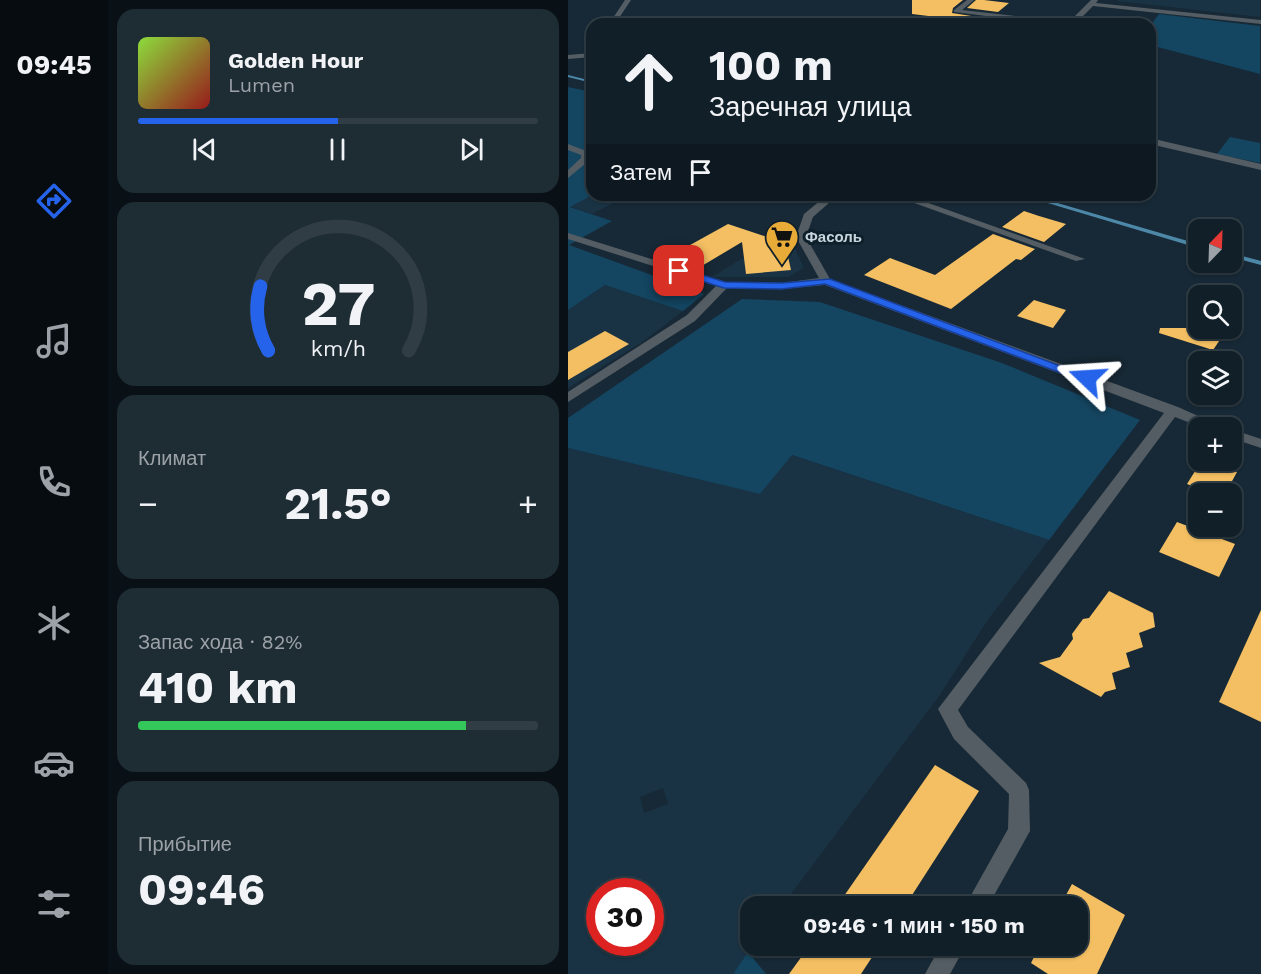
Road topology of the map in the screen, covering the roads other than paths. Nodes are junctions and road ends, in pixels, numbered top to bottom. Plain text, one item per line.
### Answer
1 (628, 0) edge
2 (971, 0) edge
3 (1093, 2) edge
4 (616, 18) edge
5 (1017, 18) edge
6 (1076, 18) edge
7 (1261, 22) edge
8 (586, 56) edge
9 (568, 57) edge
10 (1156, 142) edge
11 (568, 147) edge
12 (1261, 167) edge
13 (568, 175) edge
14 (827, 201) edge
15 (914, 201) edge
16 (568, 236) edge
17 (1080, 259) dead end
18 (826, 281) junction
19 (724, 285) junction
20 (568, 398) edge
21 (1173, 410) junction
22 (1190, 417) edge
23 (1242, 437) edge
24 (1261, 444) edge
25 (982, 896) edge
26 (948, 956) edge
27 (937, 974) edge

1 - 4 street
2 - 5 street
3 - 6 street
3 - 7 street
8 - 9 street
10 - 12 street
11 - 13 street
14 - 18 street
15 - 17 street
16 - 19 street
18 - 19 street
18 - 21 street
19 - 20 street
21 - 22 street
21 - 25 street
23 - 24 street
26 - 27 street

